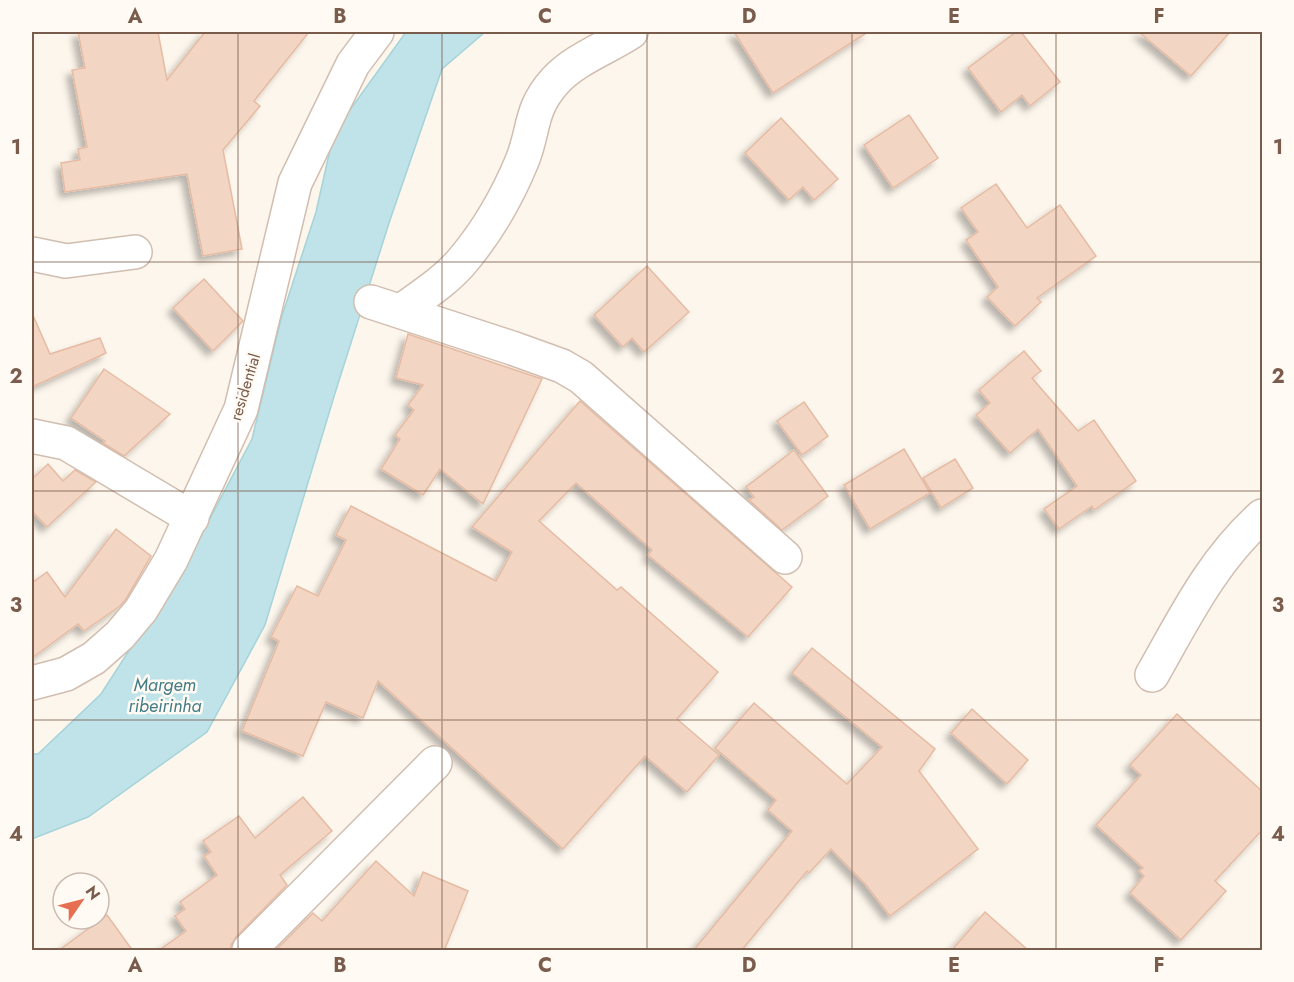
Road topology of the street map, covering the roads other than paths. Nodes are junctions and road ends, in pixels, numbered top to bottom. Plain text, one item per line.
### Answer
1 (377, 32) edge
2 (631, 32) edge
3 (135, 252) dead end
4 (32, 254) edge
5 (32, 436) edge
6 (1263, 516) edge
7 (192, 518) junction
8 (785, 556) dead end
9 (1152, 675) dead end
10 (32, 683) edge
11 (435, 763) dead end
12 (249, 951) edge

1 - 7 street, residential
2 - 8 street
3 - 4 street
5 - 7 street
6 - 9 street
7 - 10 street, residential
11 - 12 street

